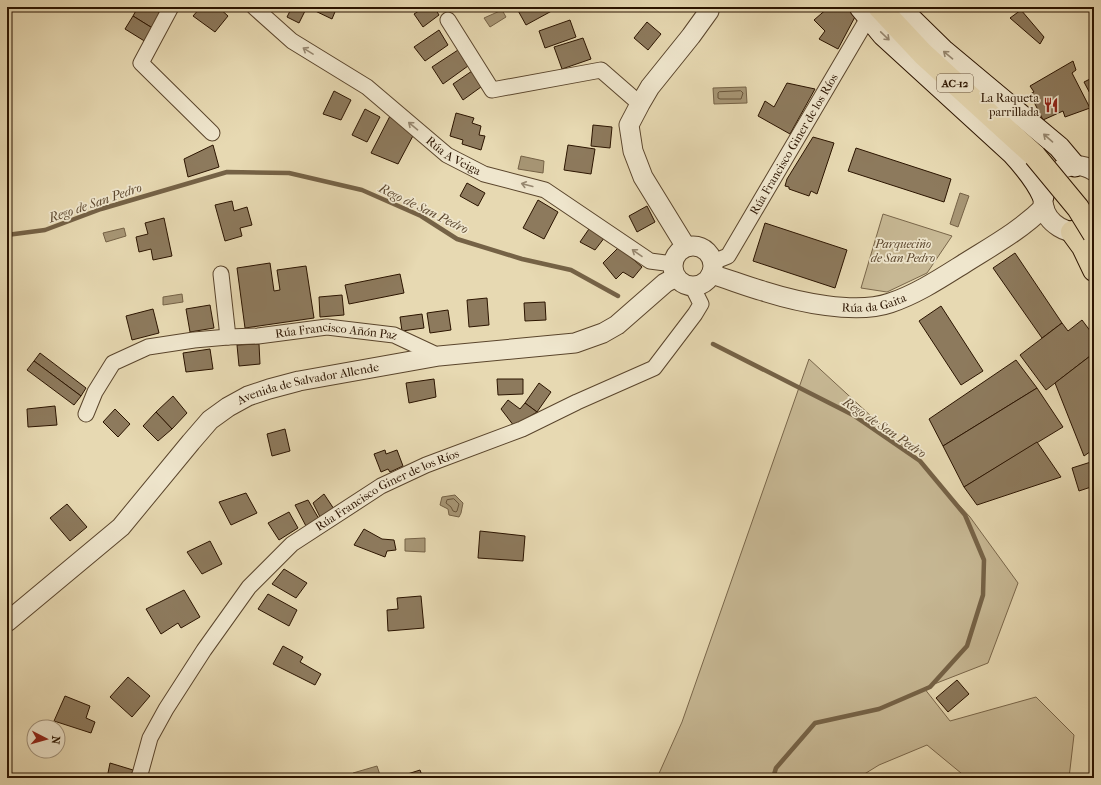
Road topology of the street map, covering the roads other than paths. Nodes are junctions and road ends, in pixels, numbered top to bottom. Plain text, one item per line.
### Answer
1 (171, 7) edge
2 (254, 7) edge
3 (710, 7) edge
4 (899, 7) edge
5 (869, 11) edge
6 (448, 20) dead end
7 (640, 104) junction
8 (212, 133) dead end
9 (1088, 168) edge
10 (1043, 202) junction
11 (1094, 226) edge
12 (1022, 227) junction
13 (1064, 229) junction
14 (1094, 234) edge
15 (686, 247) junction
16 (712, 268) junction
17 (1094, 270) edge
18 (222, 274) dead end
19 (680, 275) junction
20 (228, 337) junction
21 (440, 356) junction
22 (86, 414) dead end
23 (7, 622) edge
24 (138, 778) edge

1 - 8 street
19 -> 2 street, Rúa A Veiga
3 - 7 street
9 -> 4 main road
5 -> 10 main road
5 - 14 highway, AC-12, bridge
5 - 16 street, Rúa Francisco Giner de los Ríos
6 - 7 street
7 - 15 street
9 - 10 street
10 - 12 street, Rúa da Gaita
10 - 13 street
11 - 13 street, Rúa da Gaita
12 - 13 street, Rúa da Gaita
12 - 16 street, Rúa da Gaita
13 - 17 highway
15 - 16 street
15 - 19 street
16 - 19 street
18 - 20 street
19 - 21 street, Avenida de Salvador Allende
19 - 24 street, Rúa Francisco Giner de los Ríos
20 - 21 street, Rúa Francisco Añón Paz
20 - 22 street, Rúa Francisco Añón Paz
21 - 23 street, Avenida de Salvador Allende

